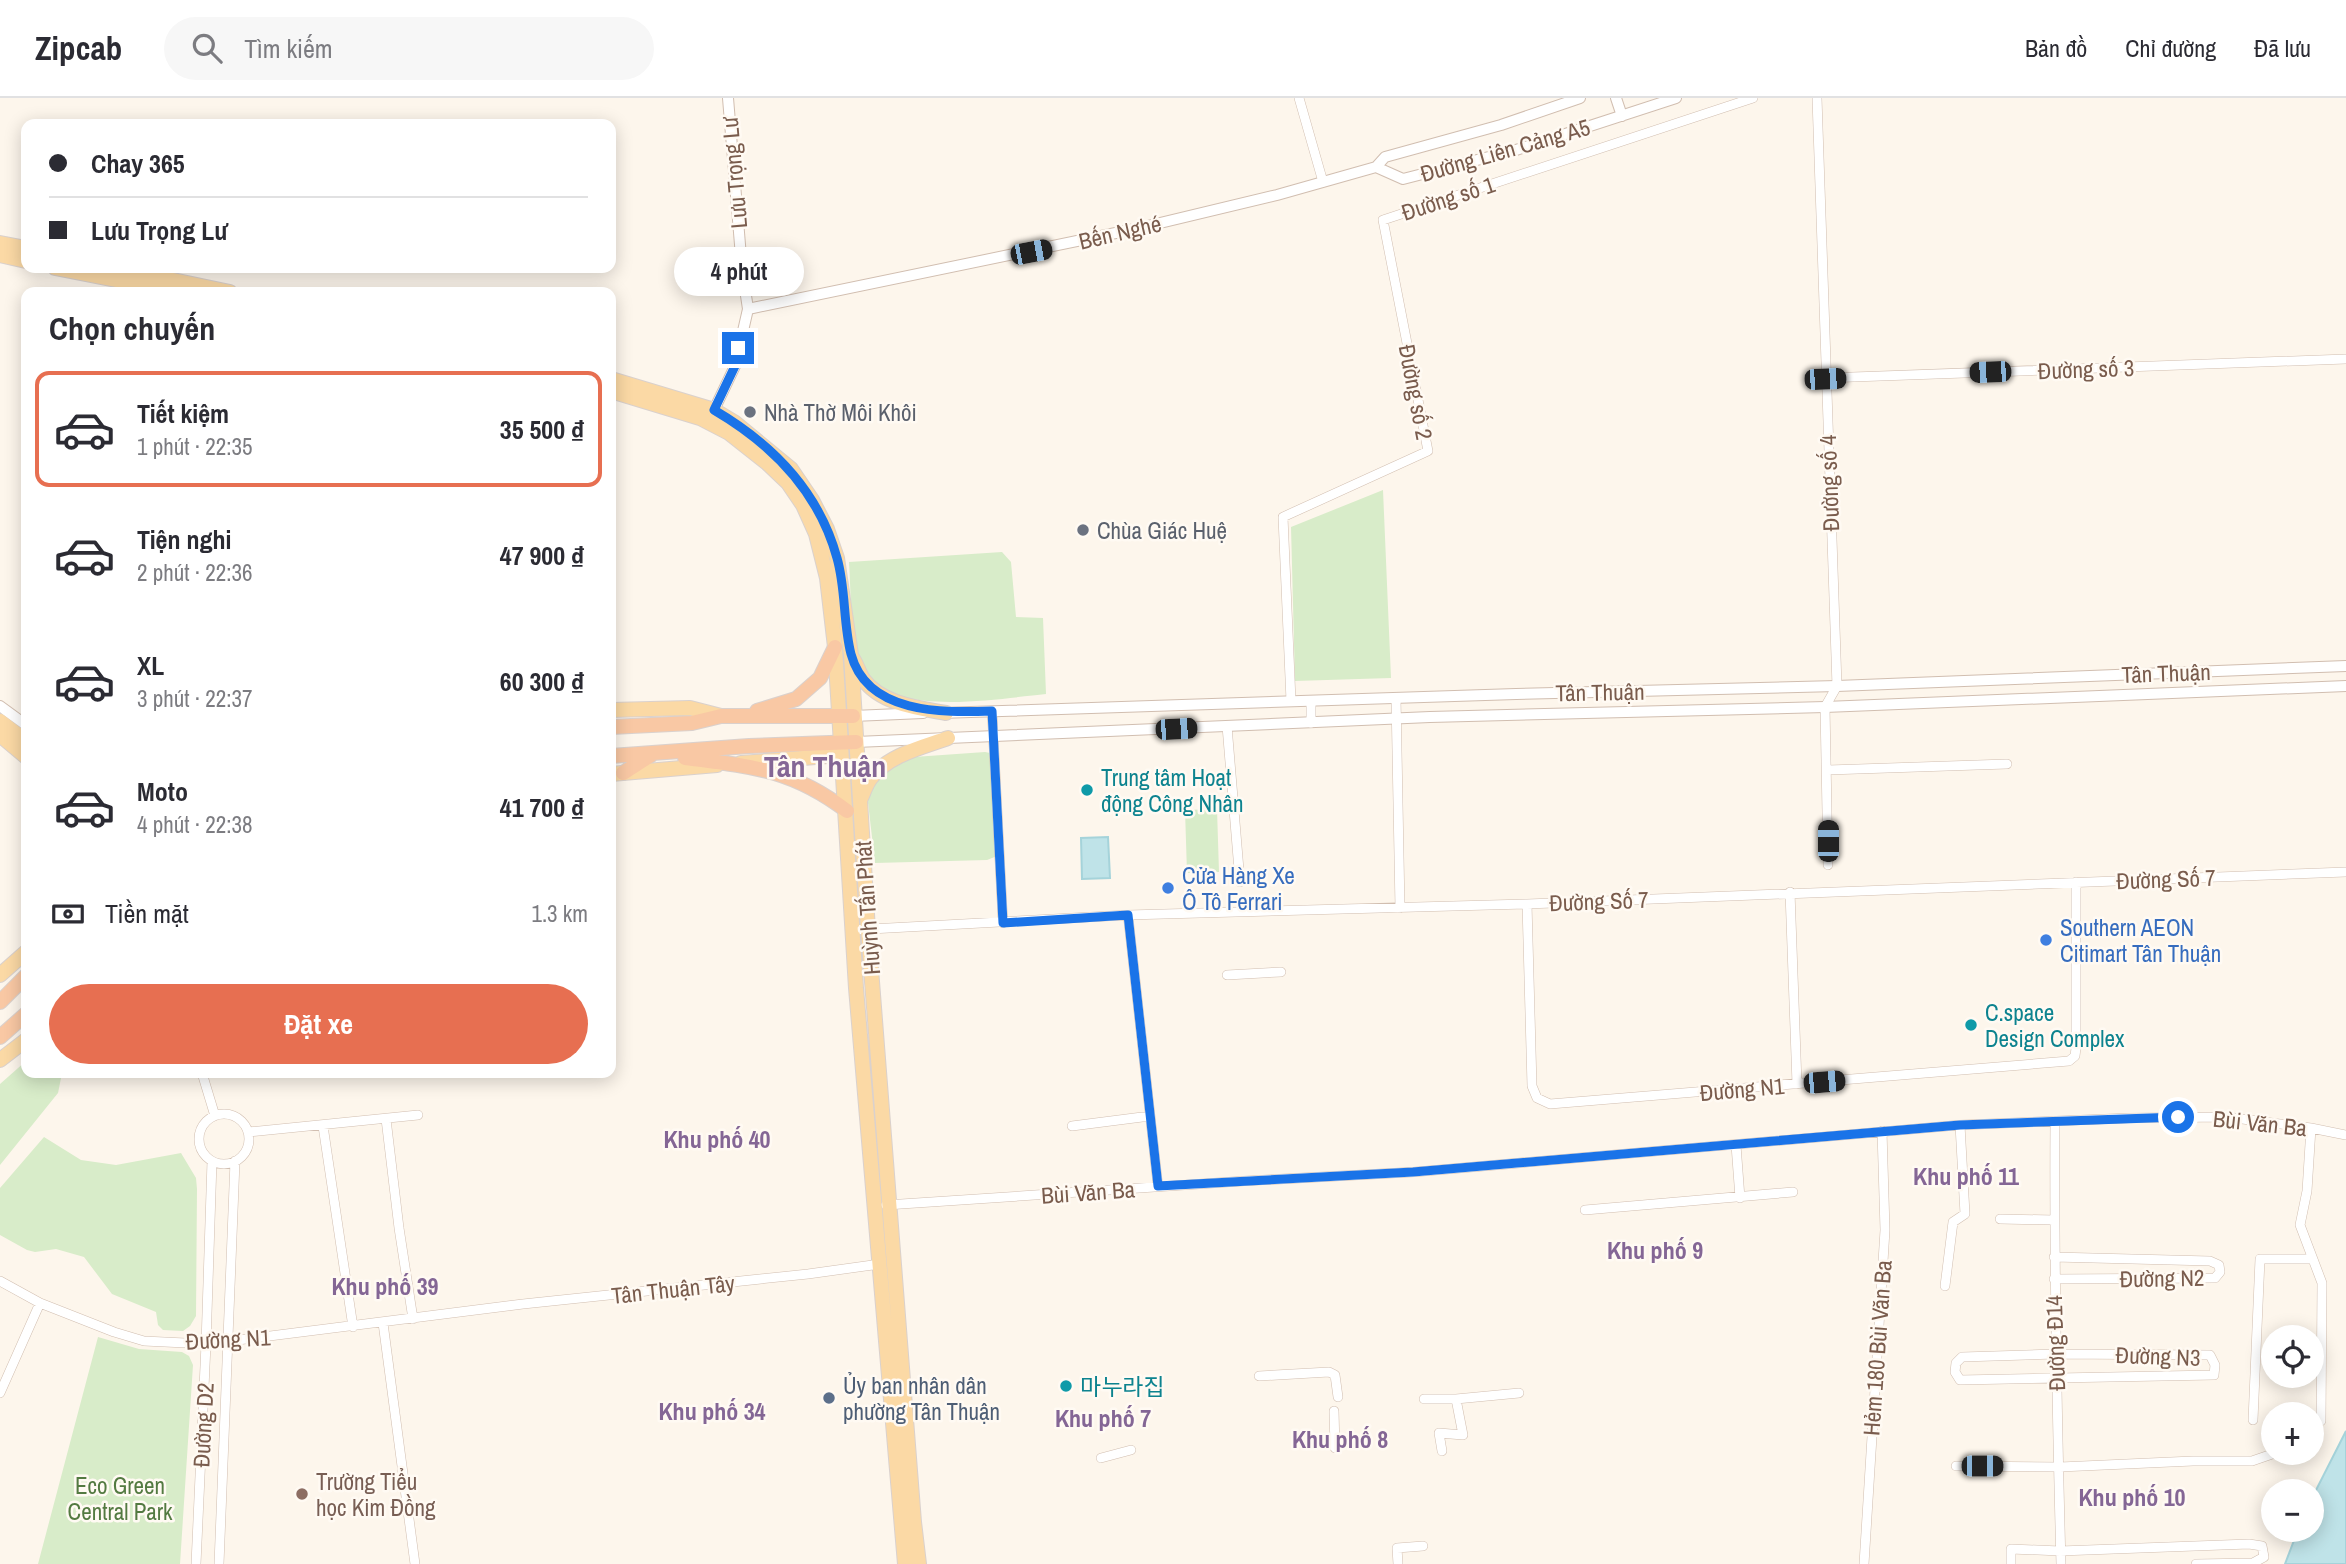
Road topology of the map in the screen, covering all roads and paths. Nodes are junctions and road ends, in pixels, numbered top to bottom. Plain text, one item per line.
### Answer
1 (728, 98) edge
2 (1299, 98) edge
3 (1580, 98) edge
4 (1616, 98) edge
5 (1676, 98) edge
6 (1753, 98) edge
7 (1816, 98) edge
8 (1622, 116) junction
9 (1376, 167) junction
10 (1323, 182) junction
11 (1383, 220) joint
12 (0, 243) edge
13 (21, 247) edge
14 (0, 255) edge
15 (21, 260) edge
16 (80, 273) edge
17 (140, 273) edge
18 (152, 287) edge
19 (206, 287) edge
20 (748, 309) junction
21 (2346, 359) edge
22 (1825, 379) junction
23 (616, 381) edge
24 (616, 392) edge
25 (672, 403) junction
26 (711, 416) junction
27 (835, 647) junction
28 (851, 654) junction
29 (2346, 666) edge
30 (2015, 679) junction
31 (1837, 686) junction
32 (2346, 686) edge
33 (1396, 698) junction
34 (2015, 699) junction
35 (1291, 701) junction
36 (1311, 701) junction
37 (0, 706) edge
38 (1825, 707) junction
39 (616, 710) edge
40 (992, 711) junction
41 (946, 713) junction
42 (721, 716) junction
43 (741, 716) junction
44 (838, 716) junction
45 (853, 716) junction
46 (1398, 719) junction
47 (0, 721) edge
48 (21, 721) edge
49 (1311, 723) junction
50 (1227, 726) junction
51 (616, 727) edge
52 (994, 736) junction
53 (1, 737) edge
54 (21, 737) edge
55 (948, 738) junction
56 (856, 742) junction
57 (840, 748) junction
58 (21, 753) edge
59 (652, 754) junction
60 (616, 756) edge
61 (734, 764) junction
62 (2007, 764) dead end
63 (1828, 769) junction
64 (617, 773) edge
65 (860, 799) junction
66 (847, 811) junction
67 (1828, 864) dead end
68 (2346, 873) edge
69 (1240, 882) dead end
70 (2076, 882) junction
71 (1790, 892) junction
72 (1527, 904) junction
73 (1400, 908) junction
74 (1128, 915) junction
75 (1003, 923) junction
76 (852, 930) junction
77 (868, 930) junction
78 (21, 956) edge
79 (1281, 972) dead end
80 (0, 975) edge
81 (1227, 975) dead end
82 (21, 981) edge
83 (0, 1002) edge
84 (21, 1018) edge
85 (21, 1033) edge
86 (0, 1037) edge
87 (21, 1043) edge
88 (13, 1049) junction
89 (0, 1059) edge
90 (204, 1078) edge
91 (1797, 1084) junction
92 (418, 1115) dead end
93 (215, 1116) junction
94 (1150, 1116) junction
95 (386, 1119) junction
96 (2054, 1122) junction
97 (1960, 1125) junction
98 (323, 1126) junction
99 (1072, 1126) dead end
100 (2311, 1128) junction
101 (1882, 1131) junction
102 (248, 1132) junction
103 (2346, 1135) edge
104 (1736, 1145) junction
105 (212, 1161) junction
106 (235, 1161) junction
107 (1158, 1186) junction
108 (1793, 1192) dead end
109 (1740, 1198) junction
110 (882, 1205) junction
111 (1585, 1210) dead end
112 (2000, 1219) dead end
113 (2054, 1220) junction
114 (2054, 1256) junction
115 (2312, 1259) junction
116 (880, 1265) junction
117 (2054, 1279) junction
118 (0, 1281) edge
119 (1945, 1286) dead end
120 (40, 1303) junction
121 (466, 1312) joint
122 (413, 1319) junction
123 (383, 1323) junction
124 (354, 1327) junction
125 (229, 1343) junction
126 (206, 1344) junction
127 (2055, 1354) junction
128 (1259, 1376) dead end
129 (2056, 1379) junction
130 (0, 1393) edge
131 (1519, 1393) dead end
132 (1338, 1398) dead end
133 (1424, 1399) dead end
134 (1456, 1399) junction
135 (2321, 1402) edge
136 (1334, 1411) dead end
137 (2253, 1420) dead end
138 (1335, 1448) dead end
139 (1131, 1450) dead end
140 (1442, 1451) dead end
141 (1101, 1458) dead end
142 (2261, 1458) edge
143 (1956, 1466) dead end
144 (2060, 1467) junction
145 (907, 1522) junction
146 (1423, 1546) dead end
147 (2060, 1551) junction
148 (196, 1564) edge
149 (219, 1564) edge
150 (415, 1564) edge
151 (905, 1564) edge
152 (919, 1564) edge
153 (1398, 1564) edge
154 (1864, 1564) edge
155 (2011, 1564) edge
156 (2061, 1564) edge
157 (2196, 1564) edge

1 - 20 street, Lưu Trọng Lư
2 - 10 street
3 - 9 street, Đường Liên Cảng A5
4 - 8 street
5 - 8 street, Đường Liên Cảng A5
6 - 11 street, Đường số 1
7 - 22 street, Đường số 4
8 - 9 street, Đường Liên Cảng A5
9 - 10 street, Đường Liên Cảng A5
10 - 20 street, Bến Nghé
11 - 35 street, Đường số 2
12 - 13 main road
14 - 15 main road
16 - 18 main road
17 - 19 main road
20 - 26 street, Lưu Trọng Lư
21 - 22 street, Đường số 3
22 - 31 street, Đường số 4
23 - 25 main road, Huỳnh Tấn Phát
24 - 25 main road, Huỳnh Tấn Phát
25 - 26 main road, Huỳnh Tấn Phát
26 - 27 main road, Huỳnh Tấn Phát
26 - 28 main road, Huỳnh Tấn Phát
27 - 43 highway
27 - 44 main road, Huỳnh Tấn Phát
28 - 41 main road
28 - 45 main road, Huỳnh Tấn Phát
29 - 30 street, Tân Thuận
30 - 31 street, Tân Thuận
30 - 34 street
31 - 33 street, Tân Thuận
31 - 38 street
32 - 34 street, Tân Thuận
33 - 36 street, Tân Thuận
33 - 46 street
34 - 38 street, Tân Thuận
35 - 36 street, Tân Thuận
35 - 40 street, Tân Thuận
36 - 49 street
37 - 48 street
38 - 46 street, Tân Thuận
38 - 63 street
39 - 42 main road
40 - 41 street, Tân Thuận
40 - 52 street
41 - 45 street, Tân Thuận
42 - 43 highway
42 - 51 highway
43 - 44 highway
44 - 45 highway
44 - 57 main road, Huỳnh Tấn Phát
45 - 56 main road, Huỳnh Tấn Phát
46 - 49 street, Tân Thuận
46 - 73 street
47 - 54 main road
49 - 50 street, Tân Thuận
50 - 52 street, Tân Thuận
50 - 69 street
52 - 55 street, Tân Thuận
52 - 75 street
53 - 58 main road
55 - 56 street, Tân Thuận
55 - 65 main road
56 - 57 highway
56 - 65 main road, Huỳnh Tấn Phát
57 - 59 highway
57 - 61 main road
57 - 66 main road, Huỳnh Tấn Phát
59 - 60 highway
59 - 61 highway
59 - 64 highway
61 - 64 main road
61 - 66 highway
62 - 63 street
63 - 67 street
65 - 77 main road, Huỳnh Tấn Phát
66 - 76 main road, Huỳnh Tấn Phát
68 - 70 street, Đường Số 7
70 - 71 street, Đường Số 7
70 - 91 street, Đường N1
71 - 72 street, Đường Số 7
71 - 91 street
72 - 73 street, Đường Số 7
72 - 91 street, Đường N1
73 - 74 street, Đường Số 7
74 - 75 street, Đường Số 7
74 - 94 street
75 - 77 street, Đường Số 7
76 - 77 street, Đường Số 7
76 - 110 main road, Huỳnh Tấn Phát
77 - 110 main road, Huỳnh Tấn Phát
78 - 80 main road
79 - 81 street
82 - 83 highway
84 - 86 highway
85 - 88 main road
87 - 88 main road
88 - 89 main road
90 - 93 street
92 - 95 street
93 - 102 street
93 - 105 street
94 - 99 street
94 - 107 street
95 - 98 street
95 - 122 street
96 - 97 street, Bùi Văn Ba
96 - 100 street, Bùi Văn Ba
96 - 113 street, Đường Đ14
97 - 101 street, Bùi Văn Ba
97 - 119 street
98 - 102 street
98 - 124 street
100 - 103 street, Bùi Văn Ba
100 - 115 street
101 - 104 street, Bùi Văn Ba
101 - 154 street, Hẻm 180 Bùi Văn Ba
102 - 106 street
104 - 107 street, Bùi Văn Ba
104 - 109 street
105 - 106 street
105 - 126 street, Đường D2
106 - 125 street, Đường D2
107 - 110 street, Bùi Văn Ba
108 - 109 street
109 - 111 street
110 - 116 main road, Huỳnh Tấn Phát
110 - 145 main road, Huỳnh Tấn Phát
112 - 113 street
113 - 114 street, Đường Đ14
114 - 117 street, Đường Đ14
114 - 117 street, Đường N2
115 - 135 street
115 - 137 street
116 - 121 street, Tân Thuận Tây
116 - 145 main road, Huỳnh Tấn Phát
117 - 127 street, Đường Đ14
118 - 120 street, Đường N1
120 - 126 street, Đường N1
120 - 130 street
121 - 122 street, Đường N1
122 - 123 street, Đường N1
123 - 124 street, Đường N1
123 - 150 street
124 - 125 street, Đường N1
125 - 126 street, Đường N1
125 - 149 street, Đường D2
126 - 148 street, Đường D2
127 - 129 street, Đường Đ14
127 - 129 street
127 - 129 street, Đường N3
128 - 132 street
129 - 144 street, Đường Đ14
131 - 134 street
133 - 134 street
134 - 140 street
136 - 138 street
139 - 141 street
142 - 144 street
143 - 144 street
144 - 147 street, Đường Đ14
145 - 151 main road, Huỳnh Tấn Phát
145 - 152 main road, Huỳnh Tấn Phát
146 - 153 street
147 - 155 street
147 - 156 street, Đường Đ14
147 - 157 street

